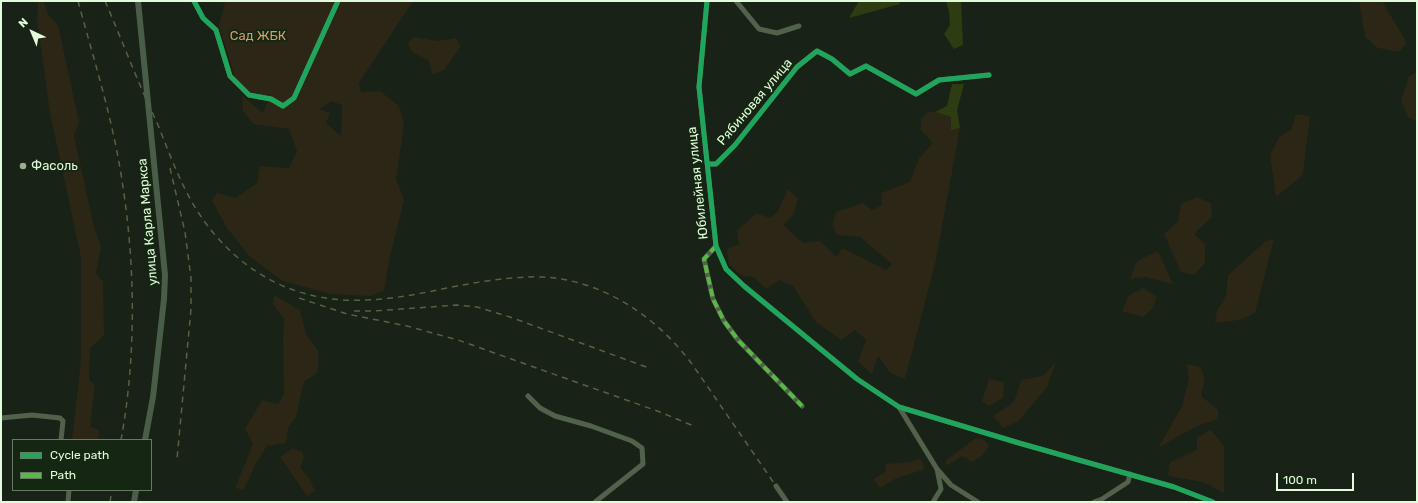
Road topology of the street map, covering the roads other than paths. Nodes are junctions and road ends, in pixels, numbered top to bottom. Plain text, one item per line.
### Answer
1 (138, 1) edge
2 (194, 1) edge
3 (338, 1) edge
4 (707, 1) edge
5 (736, 1) edge
6 (799, 26) dead end
7 (989, 75) dead end
8 (708, 164) junction
9 (716, 246) junction
10 (528, 396) dead end
11 (802, 406) dead end
12 (899, 407) junction
13 (1, 418) edge
14 (62, 439) edge
15 (145, 439) edge
16 (937, 469) junction
17 (1130, 474) junction
18 (776, 486) dead end
19 (69, 491) edge
20 (136, 491) edge
21 (68, 502) edge
22 (134, 502) edge
23 (595, 502) edge
24 (787, 502) edge
25 (933, 502) edge
26 (978, 502) edge
27 (1094, 502) edge
28 (1213, 502) edge

1 - 15 main road, улица Карла Маркса
2 - 3 street
4 - 8 street, Юбилейная улица
5 - 6 street
7 - 8 street, Рябиновая улица
8 - 9 street, Юбилейная улица
9 - 11 street
9 - 12 street, Юбилейная улица
10 - 23 street
12 - 16 street
12 - 17 street, Юбилейная улица
13 - 14 street
16 - 25 street
16 - 26 street
17 - 27 street
17 - 28 street, Юбилейная улица
18 - 24 street
19 - 21 street
20 - 22 main road

